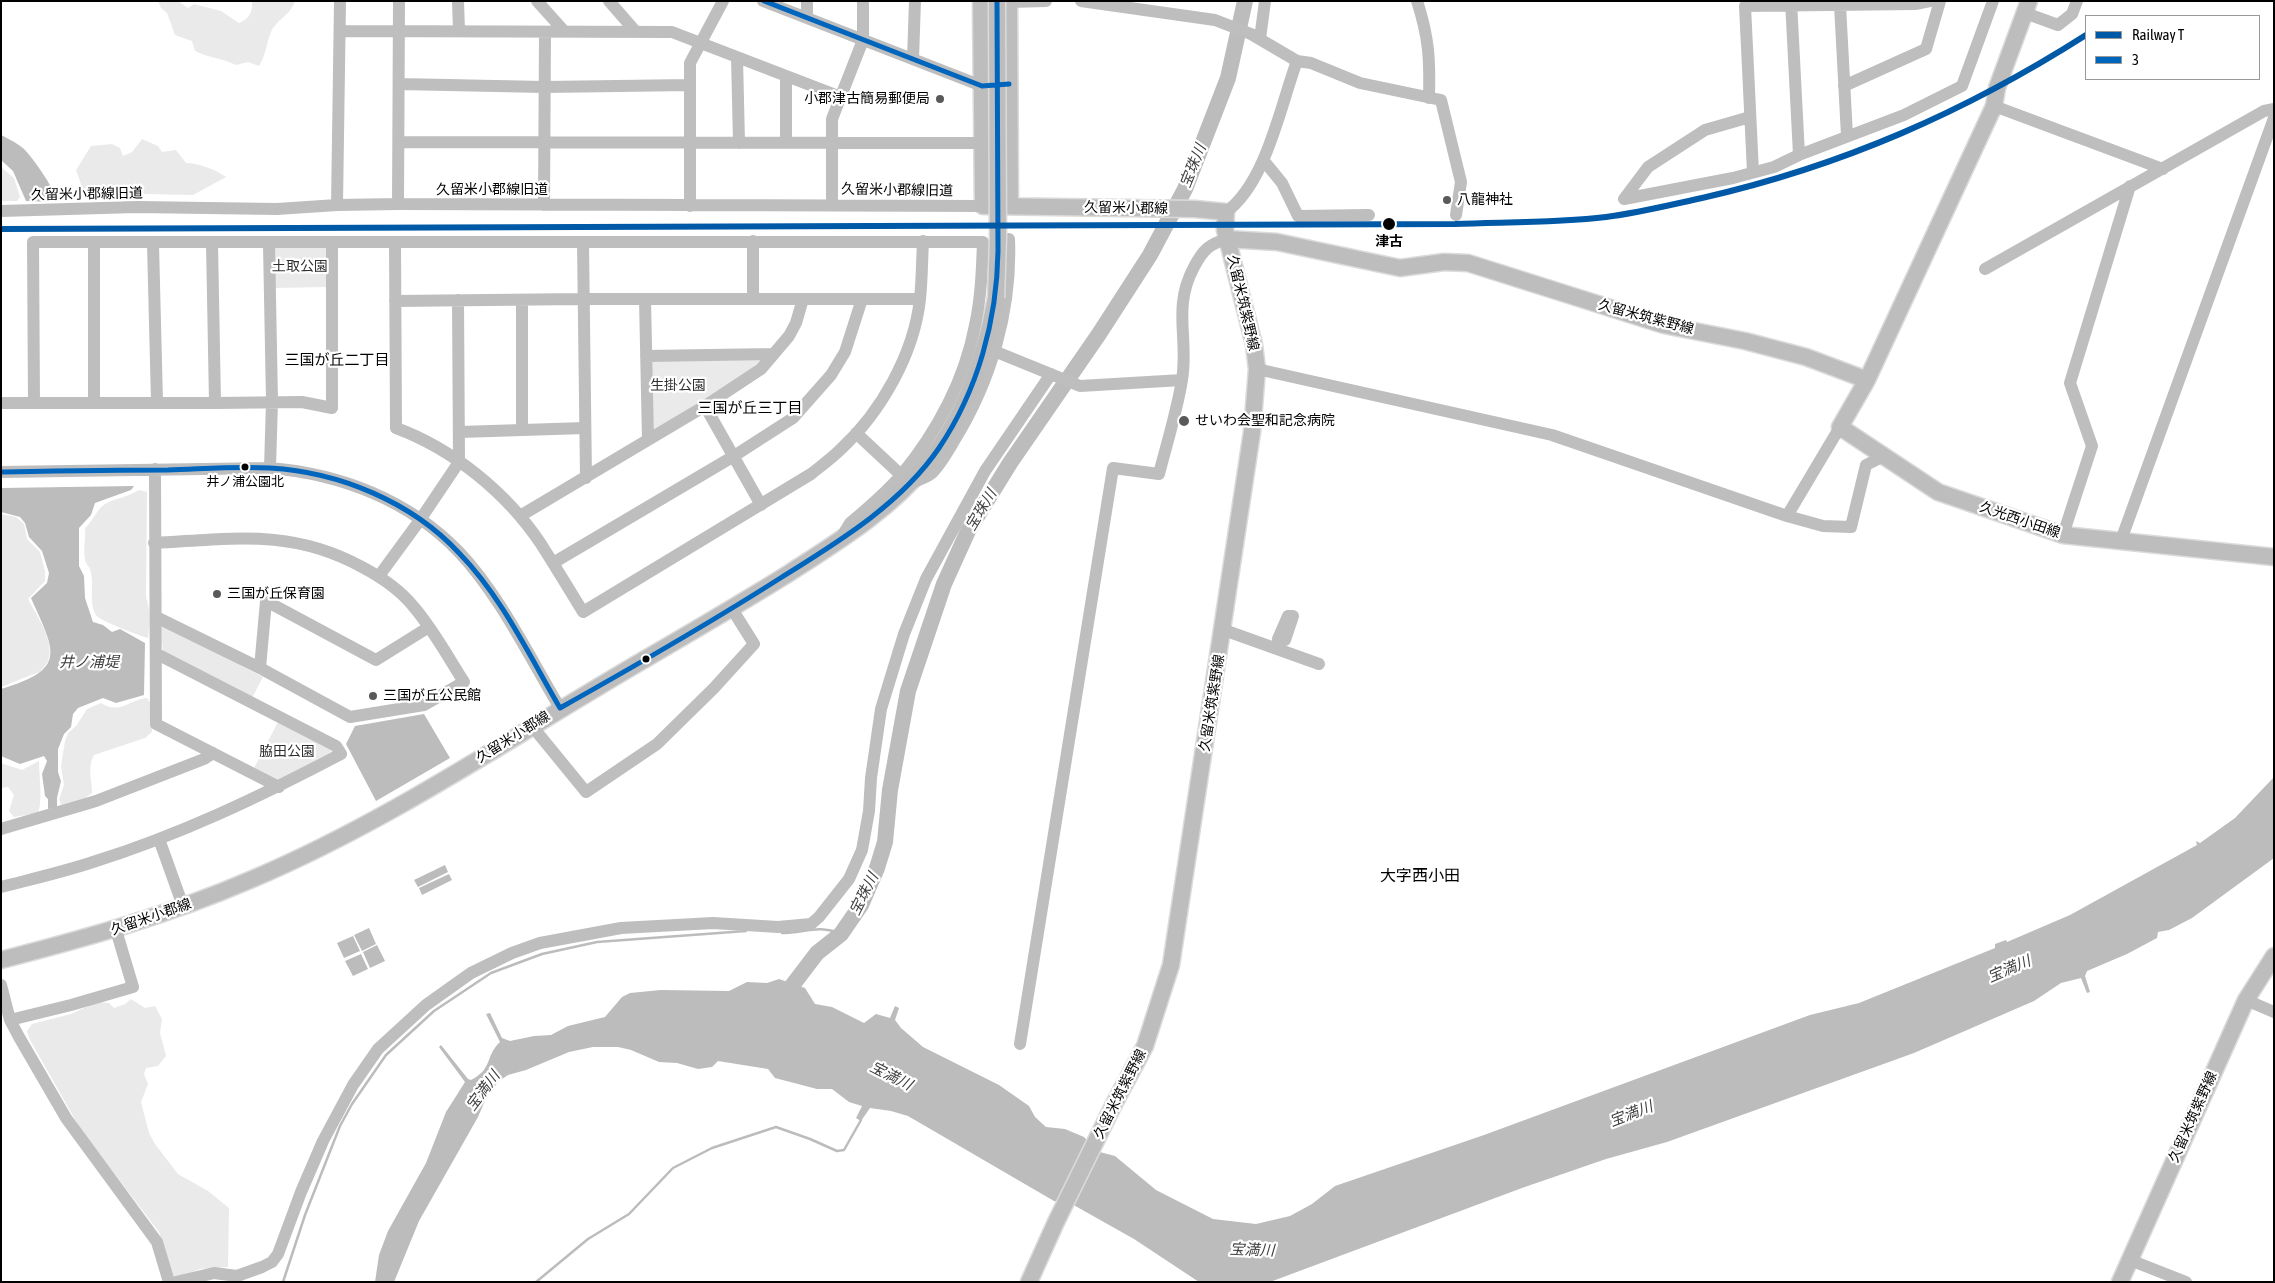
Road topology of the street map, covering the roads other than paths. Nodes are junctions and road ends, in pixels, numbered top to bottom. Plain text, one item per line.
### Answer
1 (340, 1) edge
2 (399, 1) edge
3 (458, 1) edge
4 (537, 1) edge
5 (609, 1) edge
6 (724, 1) edge
7 (763, 1) edge
8 (807, 1) edge
9 (863, 1) edge
10 (914, 1) edge
11 (981, 1) edge
12 (1046, 1) edge
13 (1080, 1) edge
14 (1265, 1) edge
15 (1417, 1) edge
16 (1930, 1) edge
17 (1940, 1) edge
18 (1993, 1) edge
19 (2077, 1) edge
20 (1005, 2) edge
21 (1791, 3) edge
22 (1840, 5) junction
23 (2027, 7) edge
24 (806, 18) junction
25 (399, 30) junction
26 (340, 31) junction
27 (459, 31) junction
28 (564, 31) junction
29 (545, 32) junction
30 (636, 32) junction
31 (1255, 37) junction
32 (863, 40) junction
33 (701, 42) junction
34 (738, 57) junction
35 (913, 59) junction
36 (1297, 61) junction
37 (786, 76) junction
38 (399, 84) junction
39 (1009, 84) junction
40 (690, 85) junction
41 (982, 86) junction
42 (1844, 86) junction
43 (544, 87) junction
44 (841, 98) junction
45 (1429, 98) junction
46 (1994, 106) junction
47 (2274, 109) edge
48 (1750, 117) junction
49 (2274, 118) edge
50 (1847, 136) junction
51 (544, 141) junction
52 (398, 142) junction
53 (739, 142) junction
54 (786, 142) junction
55 (831, 142) junction
56 (982, 142) junction
57 (688, 143) junction
58 (1799, 155) junction
59 (1264, 161) junction
60 (2163, 169) junction
61 (1753, 172) junction
62 (2130, 186) junction
63 (398, 204) junction
64 (832, 204) junction
65 (337, 205) junction
66 (544, 205) junction
67 (690, 206) junction
68 (983, 206) junction
69 (1010, 206) junction
70 (1, 211) edge
71 (1226, 212) junction
72 (1456, 215) dead end
73 (1370, 216) dead end
74 (1009, 239) dead end
75 (1227, 239) junction
76 (753, 241) junction
77 (923, 241) junction
78 (95, 242) junction
79 (332, 242) junction
80 (582, 242) junction
81 (212, 243) junction
82 (395, 243) junction
83 (153, 244) junction
84 (269, 244) junction
85 (1986, 270) dead end
86 (582, 299) junction
87 (645, 299) junction
88 (753, 299) junction
89 (803, 299) junction
90 (862, 299) junction
91 (920, 299) junction
92 (458, 300) junction
93 (522, 300) junction
94 (395, 301) junction
95 (994, 350) junction
96 (774, 354) junction
97 (646, 356) junction
98 (1257, 369) junction
99 (1054, 375) junction
100 (1182, 380) junction
101 (1867, 380) junction
102 (272, 401) junction
103 (34, 402) junction
104 (97, 402) junction
105 (157, 402) junction
106 (215, 402) junction
107 (1, 403) edge
108 (705, 406) junction
109 (1840, 427) junction
110 (585, 428) junction
111 (522, 429) junction
112 (460, 432) junction
113 (856, 433) junction
114 (648, 440) junction
115 (734, 456) junction
116 (1884, 456) junction
117 (459, 462) junction
118 (270, 468) junction
119 (155, 469) junction
120 (1, 472) edge
121 (586, 478) junction
122 (903, 480) junction
123 (761, 505) junction
124 (520, 516) junction
125 (1787, 516) junction
126 (420, 520) junction
127 (2063, 535) junction
128 (154, 543) junction
129 (2120, 543) junction
130 (2274, 557) edge
131 (552, 563) junction
132 (379, 576) junction
133 (732, 609) junction
134 (156, 617) junction
135 (429, 627) junction
136 (1224, 630) junction
137 (157, 654) junction
138 (1319, 664) dead end
139 (260, 668) junction
140 (560, 708) junction
141 (532, 726) junction
142 (213, 753) junction
143 (278, 787) junction
144 (1, 829) edge
145 (159, 839) junction
146 (1, 887) edge
147 (183, 906) junction
148 (116, 930) junction
149 (2274, 956) edge
150 (1, 960) edge
151 (1, 985) edge
152 (2246, 1000) junction
153 (2274, 1012) edge
154 (10, 1020) junction
155 (1020, 1044) dead end
156 (2130, 1260) junction
157 (169, 1282) edge
158 (176, 1282) edge
159 (1029, 1282) edge
160 (2120, 1282) edge
161 (2186, 1282) edge

1 - 26 street
2 - 25 street
3 - 27 street
4 - 28 street
5 - 30 street
6 - 33 street
7 - 24 street
8 - 24 street
9 - 32 street
10 - 35 street
11 - 41 main road
12 - 20 street
13 - 31 street
14 - 31 street
15 - 45 street
16 - 22 street
17 - 42 street
18 - 50 street
19 - 23 street
20 - 39 main road
20 - 122 main road, 久留米小郡線, bridge
21 - 22 street
21 - 48 street
21 - 58 street
22 - 42 street
23 - 46 main road
24 - 32 street
25 - 26 street
25 - 27 street
25 - 38 street
26 - 65 street
27 - 29 street
28 - 29 street
28 - 30 street
29 - 43 street
30 - 33 street
31 - 36 street
32 - 35 street
32 - 44 street
33 - 34 street
33 - 40 street
34 - 37 street
34 - 53 street
35 - 41 street
36 - 45 street
36 - 59 street
37 - 44 street
37 - 54 street
38 - 43 street
38 - 52 street
39 - 41 street
39 - 69 main road
40 - 43 street
40 - 57 street
41 - 56 main road
42 - 50 street
43 - 51 street
44 - 55 street
45 - 72 street
46 - 60 street
46 - 101 main road
47 - 60 street
48 - 61 street
48 - 61 street
49 - 129 street
50 - 58 street
51 - 52 street
51 - 57 street
51 - 66 street
52 - 63 street
53 - 54 street
53 - 57 street
54 - 55 street
55 - 56 street
55 - 64 street
56 - 68 main road
57 - 67 street
58 - 61 street
59 - 71 street
59 - 73 street
60 - 62 street
62 - 85 street
62 - 127 street
63 - 65 street, 久留米小郡線旧道
63 - 66 street, 久留米小郡線旧道
64 - 67 street, 久留米小郡線旧道
64 - 68 street, 久留米小郡線旧道
65 - 70 street, 久留米小郡線旧道
66 - 67 street, 久留米小郡線旧道
68 - 69 main road, 久留米小郡線
69 - 71 main road, 久留米小郡線
71 - 75 main road
74 - 95 street
75 - 98 main road, 久留米筑紫野線
75 - 100 street
75 - 101 main road, 久留米筑紫野線
76 - 77 street
76 - 80 street
76 - 88 street
77 - 91 street
77 - 122 street
78 - 83 street
78 - 103 street
78 - 104 street
79 - 82 street
79 - 84 street
79 - 102 street
80 - 82 street
80 - 86 street
81 - 83 street
81 - 84 street
81 - 106 street
82 - 94 street
83 - 105 street
84 - 102 street
86 - 87 street
86 - 93 street
86 - 110 street
87 - 88 street
87 - 97 street
88 - 89 street
89 - 90 street
89 - 96 street
90 - 91 street
90 - 115 street
91 - 113 street
92 - 93 street
92 - 94 street
92 - 112 street
93 - 111 street
94 - 117 street
95 - 99 street
95 - 122 street
96 - 97 street
96 - 108 street
97 - 114 street
98 - 125 street
98 - 136 main road, 久留米筑紫野線
99 - 100 street
99 - 158 street
100 - 155 street
101 - 109 main road
102 - 106 street
102 - 118 street
103 - 104 street
103 - 107 street
104 - 105 street
105 - 106 street
108 - 114 street
108 - 115 street
109 - 116 main road, 久光西小田線
109 - 125 street
110 - 111 street
110 - 121 street
111 - 112 street
112 - 117 street
113 - 122 street
113 - 123 street
114 - 121 street
115 - 123 street
115 - 131 street
116 - 125 street
116 - 127 main road, 久光西小田線
117 - 124 street
117 - 126 street
118 - 119 street
118 - 126 street
119 - 120 street
119 - 128 street
121 - 124 street
122 - 133 main road, 久留米小郡線
123 - 131 street
124 - 131 street
126 - 132 street
126 - 140 street
127 - 129 main road, 久光西小田線
128 - 132 street
128 - 134 street
129 - 130 main road, 久光西小田線
132 - 135 street
133 - 140 main road, 久留米小郡線
133 - 141 street
134 - 137 street
134 - 139 street
135 - 139 street
135 - 139 street
136 - 138 street
136 - 159 main road, 久留米筑紫野線
137 - 142 street
137 - 143 street
140 - 141 main road, 久留米小郡線
141 - 147 main road, 久留米小郡線
142 - 143 street
142 - 144 street
143 - 145 street
145 - 146 street
145 - 147 street
147 - 148 main road, 久留米小郡線
148 - 150 main road, 久留米小郡線
148 - 154 street
149 - 152 main road, 久留米筑紫野線
151 - 154 street
152 - 153 street
152 - 156 main road, 久留米筑紫野線
154 - 157 street
156 - 160 main road, 久留米筑紫野線
156 - 161 street

